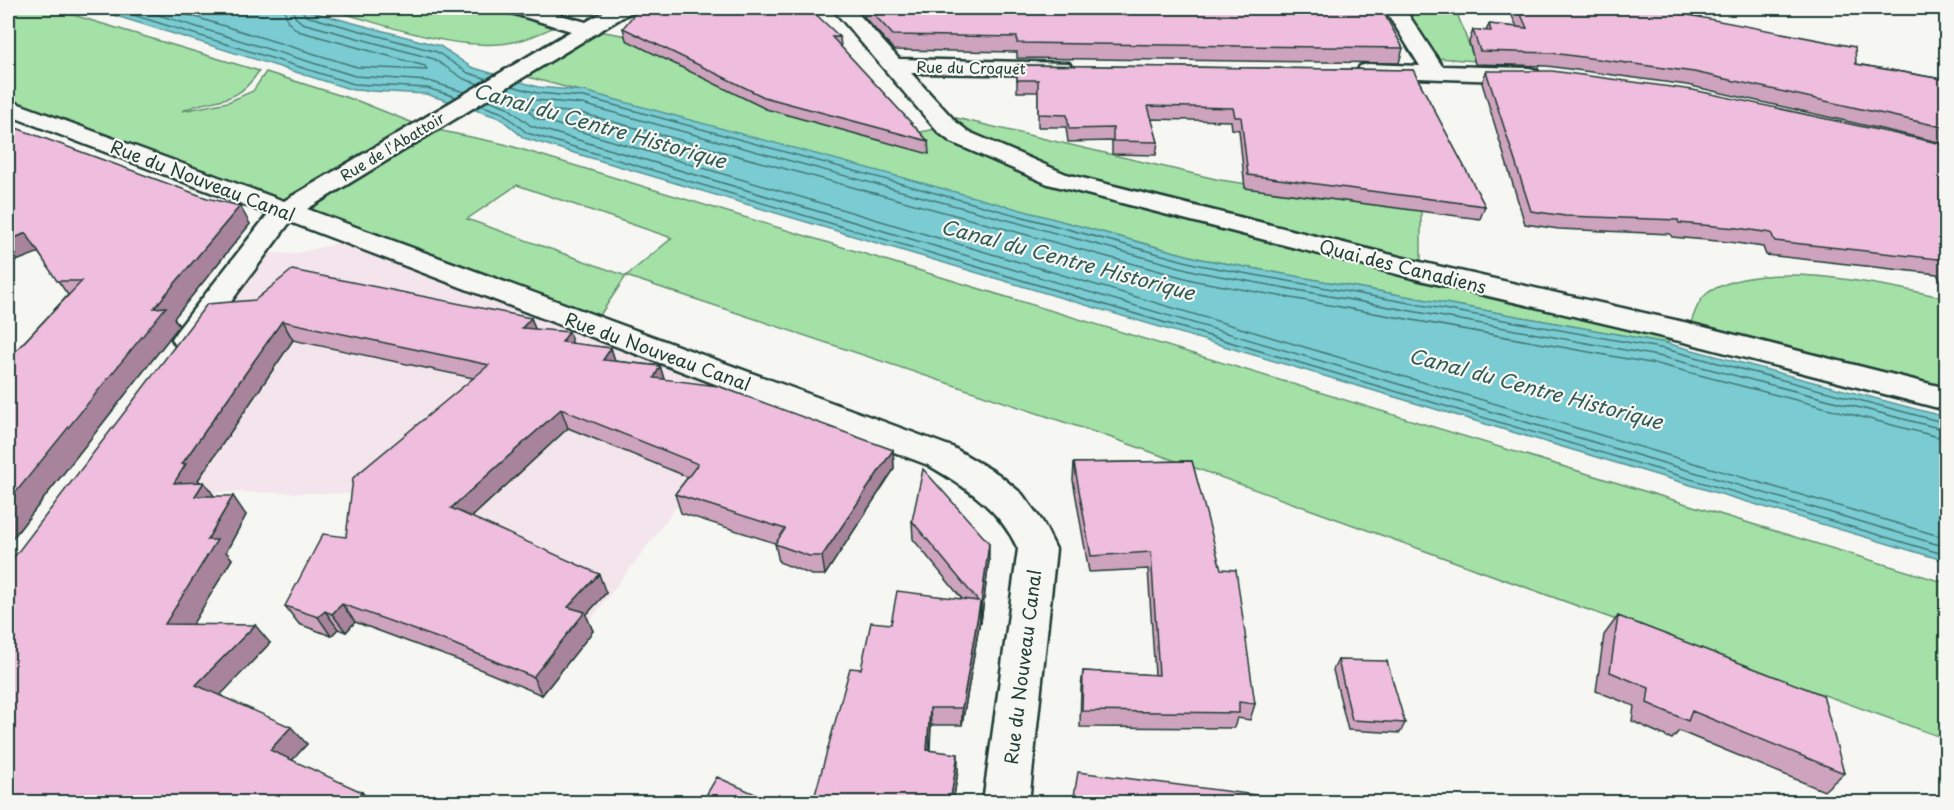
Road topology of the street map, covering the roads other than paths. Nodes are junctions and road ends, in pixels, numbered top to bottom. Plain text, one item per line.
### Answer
1 (515, 8) edge
2 (624, 8) edge
3 (842, 8) edge
4 (1394, 8) edge
5 (587, 29) junction
6 (895, 66) junction
7 (1087, 68) edge
8 (1351, 71) edge
9 (1435, 72) junction
10 (1547, 75) edge
11 (8, 107) edge
12 (285, 211) junction
13 (167, 365) edge
14 (1947, 399) edge
15 (1006, 802) edge

1 - 5 street
2 - 5 street, Rue de l'Abattoir
3 - 6 street, Rue du Croquet
4 - 9 street
5 - 12 street, Rue de l'Abattoir
6 - 7 street, Rue du Croquet
6 - 14 street, Quai des Canadiens
8 - 9 street
9 - 10 street
11 - 12 street, Rue du Nouveau Canal
12 - 13 street
12 - 15 street, Rue du Nouveau Canal

